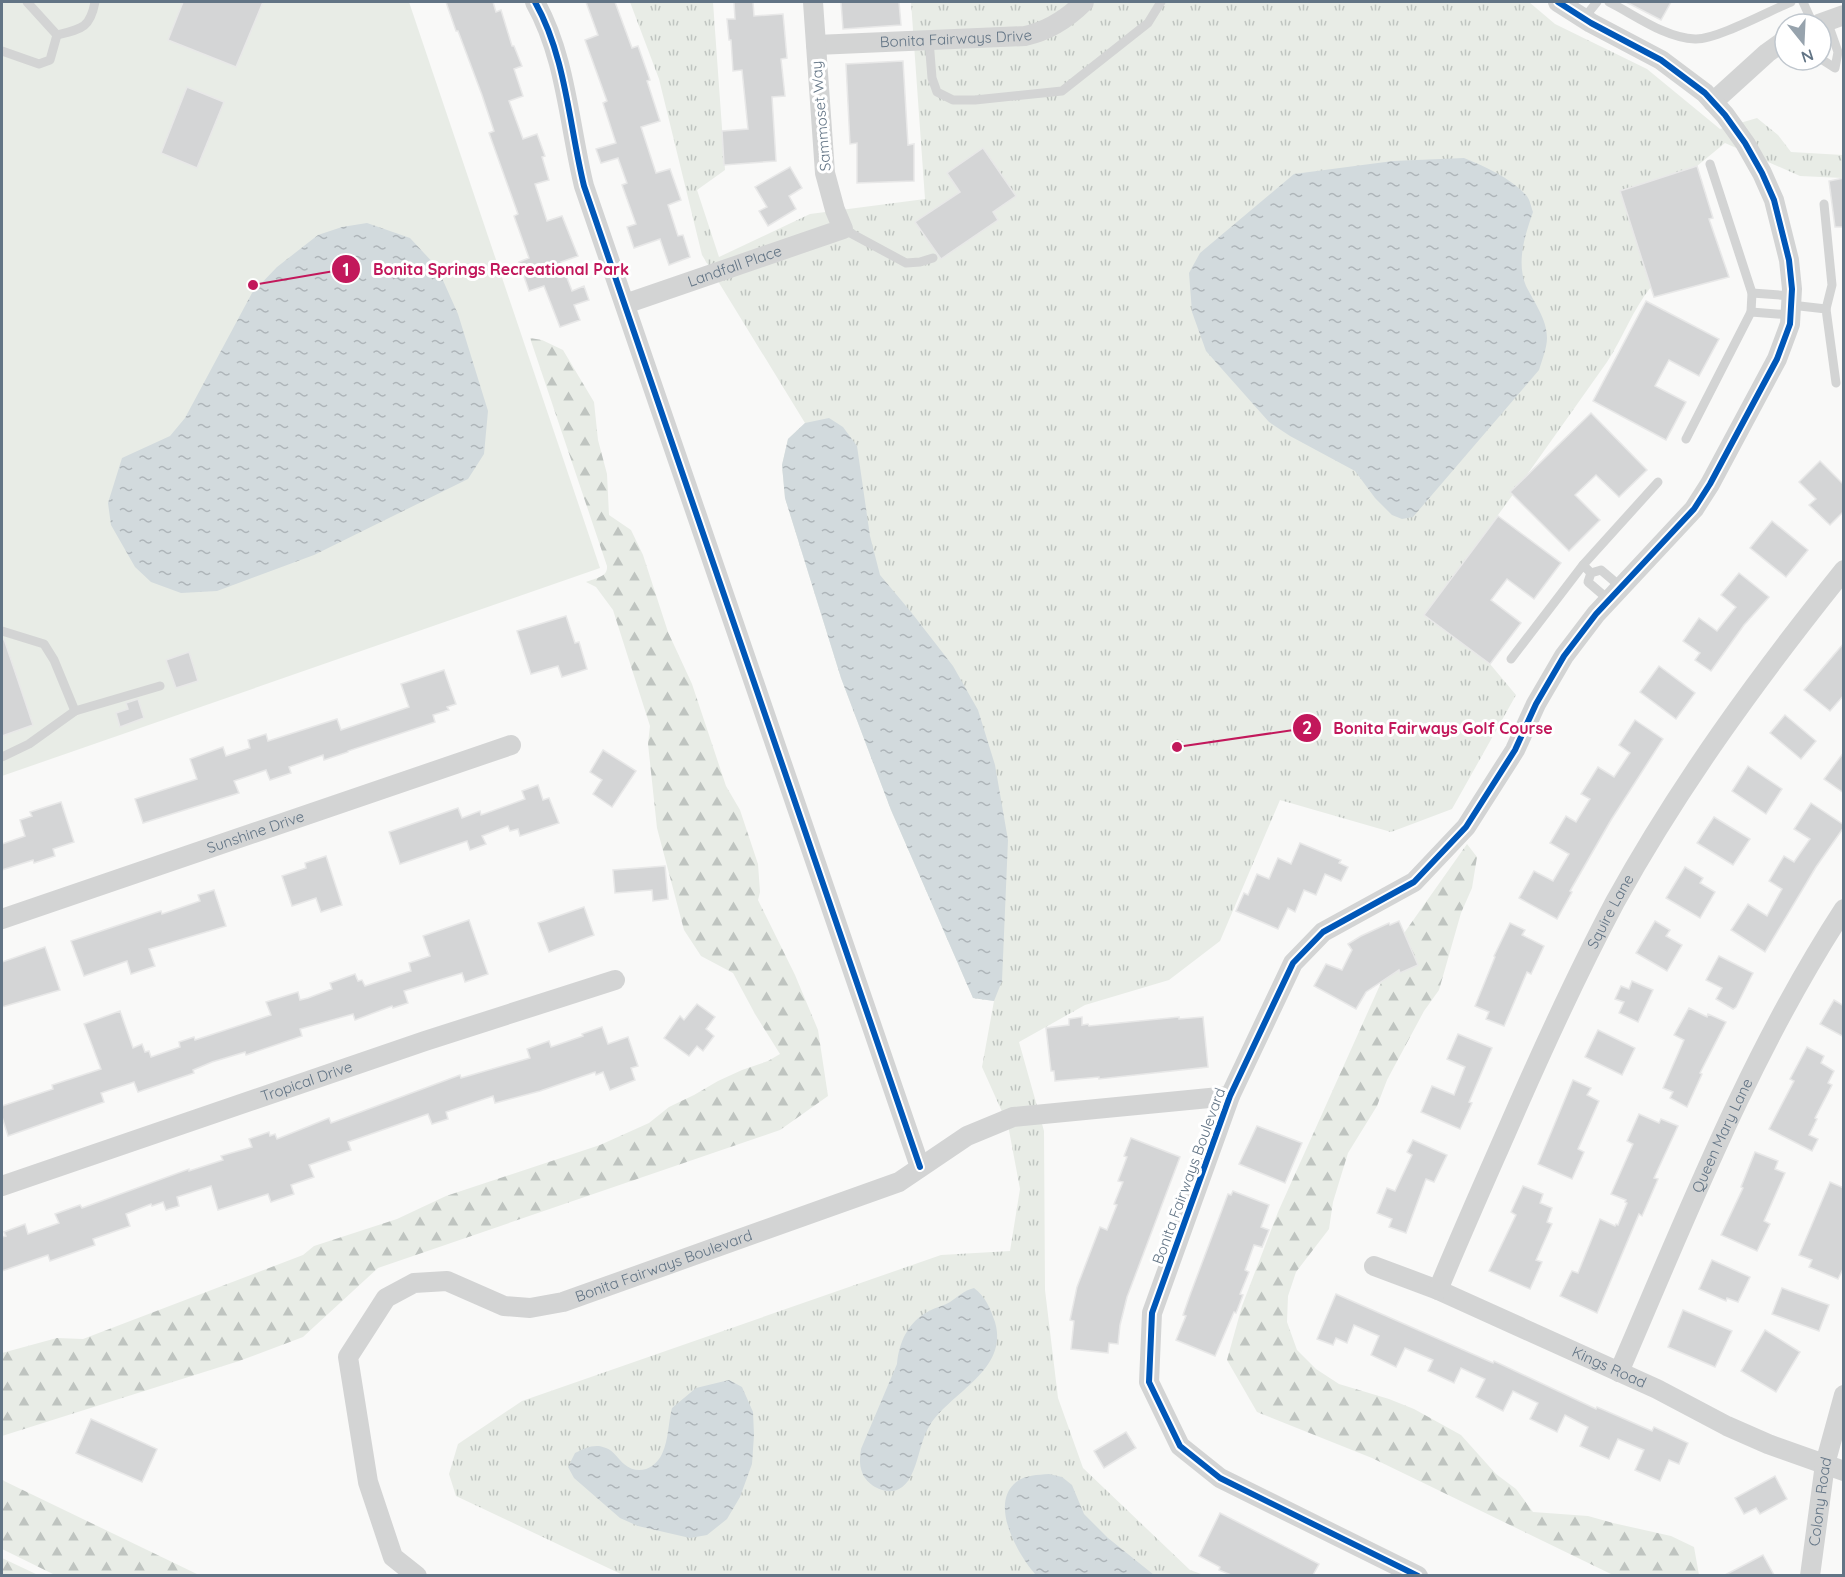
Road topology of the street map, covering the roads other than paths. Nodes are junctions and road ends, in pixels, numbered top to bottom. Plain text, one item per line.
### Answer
1 (27, 2) edge
2 (94, 2) edge
3 (535, 2) edge
4 (813, 2) edge
5 (1084, 2) edge
6 (1161, 2) edge
7 (1558, 2) edge
8 (1597, 2) edge
9 (1609, 2) edge
10 (1791, 2) edge
11 (1803, 2) edge
12 (1815, 12) edge
13 (1584, 18) junction
14 (57, 35) junction
15 (929, 40) junction
16 (1833, 40) edge
17 (816, 45) junction
18 (1773, 49) edge
19 (2, 51) edge
20 (1839, 67) edge
21 (1713, 102) junction
22 (1710, 164) dead end
23 (1824, 204) dead end
24 (843, 229) junction
25 (933, 258) dead end
26 (1752, 293) junction
27 (625, 304) junction
28 (1791, 305) junction
29 (1826, 309) junction
30 (1750, 312) junction
31 (1836, 382) dead end
32 (1686, 439) dead end
33 (1658, 482) dead end
34 (1583, 566) junction
35 (1844, 570) edge
36 (1591, 573) junction
37 (1615, 593) junction
38 (2, 631) edge
39 (1511, 659) dead end
40 (160, 686) dead end
41 (75, 711) junction
42 (511, 745) dead end
43 (2, 757) edge
44 (1844, 909) edge
45 (2, 919) edge
46 (615, 980) dead end
47 (1230, 1095) junction
48 (920, 1167) junction
49 (2, 1186) edge
50 (1374, 1266) dead end
51 (1438, 1290) junction
52 (1619, 1372) junction
53 (1844, 1395) edge
54 (1834, 1468) edge
55 (417, 1575) edge
56 (1418, 1575) edge
57 (1810, 1575) edge

1 - 14 lane
2 - 14 lane
3 - 27 street
4 - 17 street, Sammoset Way
5 - 15 street, Bonita Fairways Drive
6 - 15 lane
7 - 13 street, Bonita Fairways Boulevard
8 - 13 lane
9 - 10 lane
11 - 12 lane
13 - 21 street, Bonita Fairways Boulevard
14 - 19 lane
15 - 17 street, Bonita Fairways Drive
16 - 20 lane
17 - 24 street, Sammoset Way
18 - 21 street
21 - 28 street, Bonita Fairways Boulevard
22 - 26 lane
23 - 29 lane
24 - 25 lane
24 - 27 street, Landfall Place
26 - 28 lane
26 - 30 lane
27 - 48 street
28 - 29 lane
28 - 30 lane
28 - 37 street, Bonita Fairways Boulevard
29 - 31 lane
30 - 32 lane
33 - 34 lane
34 - 36 lane
34 - 39 lane
35 - 51 street, Squire Lane
36 - 37 lane
36 - 37 lane
37 - 47 street, Bonita Fairways Boulevard
38 - 41 lane
40 - 41 lane
41 - 43 lane
42 - 45 street, Sunshine Drive
44 - 52 street, Queen Mary Lane
46 - 49 street, Tropical Drive
47 - 48 street, Bonita Fairways Boulevard
47 - 56 street, Bonita Fairways Boulevard
48 - 55 street, Bonita Fairways Boulevard
50 - 51 street, Kings Road
51 - 52 street, Kings Road
52 - 54 street, Kings Road
53 - 54 street, Colony Road
54 - 57 street, Colony Road

